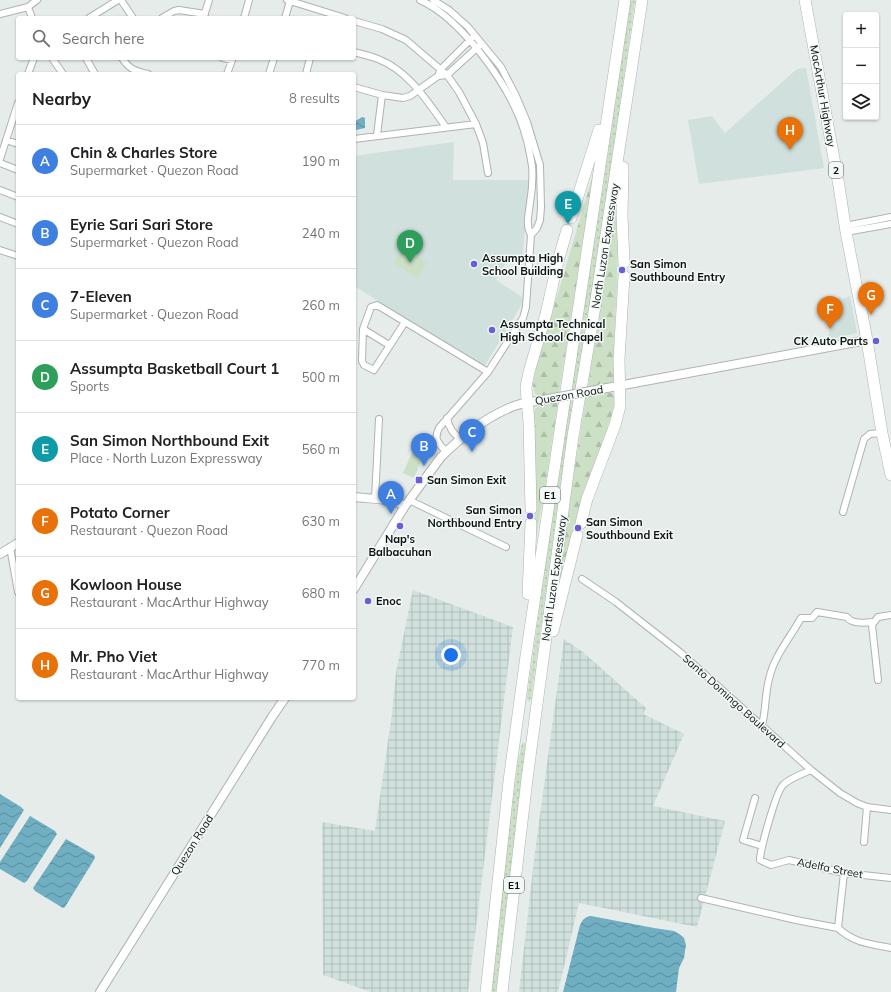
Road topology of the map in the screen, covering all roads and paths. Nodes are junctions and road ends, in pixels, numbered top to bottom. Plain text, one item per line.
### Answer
1 (37, 0) edge
2 (118, 0) edge
3 (121, 0) edge
4 (209, 0) edge
5 (250, 0) edge
6 (289, 0) edge
7 (420, 0) edge
8 (433, 0) edge
9 (624, 0) edge
10 (642, 0) edge
11 (805, 0) edge
12 (28, 7) junction
13 (0, 14) edge
14 (323, 15) edge
15 (31, 16) edge
16 (97, 16) edge
17 (132, 16) edge
18 (165, 16) edge
19 (204, 16) edge
20 (245, 16) edge
21 (285, 16) edge
22 (356, 22) edge
23 (475, 35) junction
24 (470, 40) junction
25 (482, 43) junction
26 (476, 48) junction
27 (356, 53) edge
28 (33, 60) edge
29 (53, 60) edge
30 (87, 60) edge
31 (124, 60) edge
32 (232, 60) edge
33 (273, 60) edge
34 (310, 60) edge
35 (441, 69) junction
36 (29, 72) edge
37 (62, 72) edge
38 (94, 72) edge
39 (139, 72) edge
40 (228, 72) edge
41 (270, 72) edge
42 (306, 72) edge
43 (447, 75) junction
44 (438, 76) junction
45 (356, 88) edge
46 (629, 88) junction
47 (420, 90) junction
48 (382, 96) junction
49 (15, 121) edge
50 (476, 124) junction
51 (446, 127) junction
52 (377, 135) junction
53 (356, 138) edge
54 (6, 140) junction
55 (16, 143) edge
56 (0, 159) edge
57 (0, 163) edge
58 (16, 169) edge
59 (488, 173) dead end
60 (0, 190) edge
61 (541, 192) junction
62 (531, 193) junction
63 (16, 196) edge
64 (0, 217) edge
65 (528, 217) junction
66 (891, 217) edge
67 (571, 218) dead end
68 (880, 219) junction
69 (540, 220) junction
70 (867, 221) junction
71 (16, 223) edge
72 (891, 224) edge
73 (881, 226) junction
74 (869, 228) junction
75 (845, 229) junction
76 (567, 230) dead end
77 (531, 235) junction
78 (0, 250) edge
79 (16, 255) edge
80 (624, 263) dead end
81 (624, 276) dead end
82 (405, 322) junction
83 (364, 329) junction
84 (867, 340) junction
85 (389, 345) junction
86 (488, 372) junction
87 (619, 386) junction
88 (526, 403) junction
89 (447, 418) junction
90 (379, 419) dead end
91 (882, 433) junction
92 (460, 439) junction
93 (446, 452) junction
94 (891, 475) edge
95 (356, 497) edge
96 (375, 499) junction
97 (407, 503) junction
98 (530, 510) dead end
99 (843, 512) dead end
100 (580, 522) dead end
101 (531, 523) dead end
102 (577, 535) dead end
103 (16, 544) edge
104 (10, 547) junction
105 (506, 547) dead end
106 (0, 554) edge
107 (582, 579) dead end
108 (16, 581) edge
109 (356, 586) edge
110 (891, 615) edge
111 (873, 622) junction
112 (526, 656) junction
113 (878, 680) dead end
114 (284, 700) edge
115 (762, 725) junction
116 (811, 770) junction
117 (527, 779) junction
118 (755, 798) dead end
119 (867, 807) junction
120 (891, 810) edge
121 (864, 842) dead end
122 (762, 846) junction
123 (844, 873) junction
124 (891, 878) edge
125 (701, 898) dead end
126 (838, 928) junction
127 (891, 948) edge
128 (100, 992) edge
129 (486, 992) edge
130 (502, 992) edge

1 - 12 street
2 - 16 street
3 - 17 street
4 - 19 street
5 - 20 street
6 - 14 street
6 - 21 street
7 - 24 street
8 - 23 street
9 - 67 highway
9 - 112 highway, North Luzon Expressway / E1
10 - 46 highway, North Luzon Expressway / E1
11 - 75 highway, MacArthur Highway / 2
12 - 13 street
12 - 15 street
18 - 19 street
22 - 35 street
23 - 24 street
23 - 25 street
24 - 26 street
24 - 35 street
25 - 26 street
25 - 61 street
26 - 43 street
26 - 62 street
27 - 47 street
28 - 36 street
29 - 37 street
30 - 38 street
31 - 39 street
32 - 40 street
33 - 41 street
34 - 42 street
35 - 43 street
35 - 44 street
43 - 44 street
43 - 50 street
44 - 47 street
45 - 48 street
46 - 80 highway
46 - 117 highway, North Luzon Expressway / E1
47 - 48 street
47 - 51 street
48 - 52 street
49 - 54 street
50 - 51 street
50 - 59 street
51 - 52 street
52 - 53 street
54 - 55 street
54 - 56 street
57 - 58 street
60 - 63 street
61 - 62 street
61 - 69 street
62 - 65 street
64 - 71 street
65 - 69 street
65 - 77 street
66 - 68 street
68 - 70 street
68 - 73 street
69 - 77 street
70 - 74 street
70 - 75 street
72 - 73 street
73 - 74 street
74 - 75 street
75 - 84 highway, MacArthur Highway / 2
76 - 88 highway
77 - 86 street
78 - 79 street
81 - 87 highway
82 - 83 street
82 - 85 street
82 - 86 street
83 - 85 street
83 - 85 street
84 - 87 main road, Quezon Road
84 - 91 highway, MacArthur Highway / 2
86 - 89 street
87 - 88 main road, Quezon Road, bridge
87 - 100 highway
88 - 92 main road, Quezon Road
88 - 98 highway
89 - 92 street
89 - 93 street
90 - 96 street
91 - 94 highway, MacArthur Highway / 2
91 - 99 street
92 - 93 main road, Quezon Road
93 - 97 main road, Quezon Road
95 - 96 main road
96 - 97 main road
97 - 105 street
97 - 109 main road, Quezon Road
101 - 112 highway
102 - 117 highway
103 - 104 main road
104 - 106 main road
104 - 108 street
107 - 115 street, Santo Domingo Boulevard
110 - 111 street
111 - 113 street
111 - 115 street
112 - 129 highway, North Luzon Expressway / E1
114 - 128 main road, Quezon Road
115 - 116 street, Santo Domingo Boulevard
116 - 119 street, Santo Domingo Boulevard
116 - 122 street, Adelfa Street
117 - 130 highway, North Luzon Expressway / E1
118 - 122 street
119 - 120 street, Santo Domingo Boulevard
119 - 121 street
122 - 123 street, Adelfa Street
123 - 124 street, Adelfa Street
123 - 126 street
125 - 126 street
126 - 127 street

